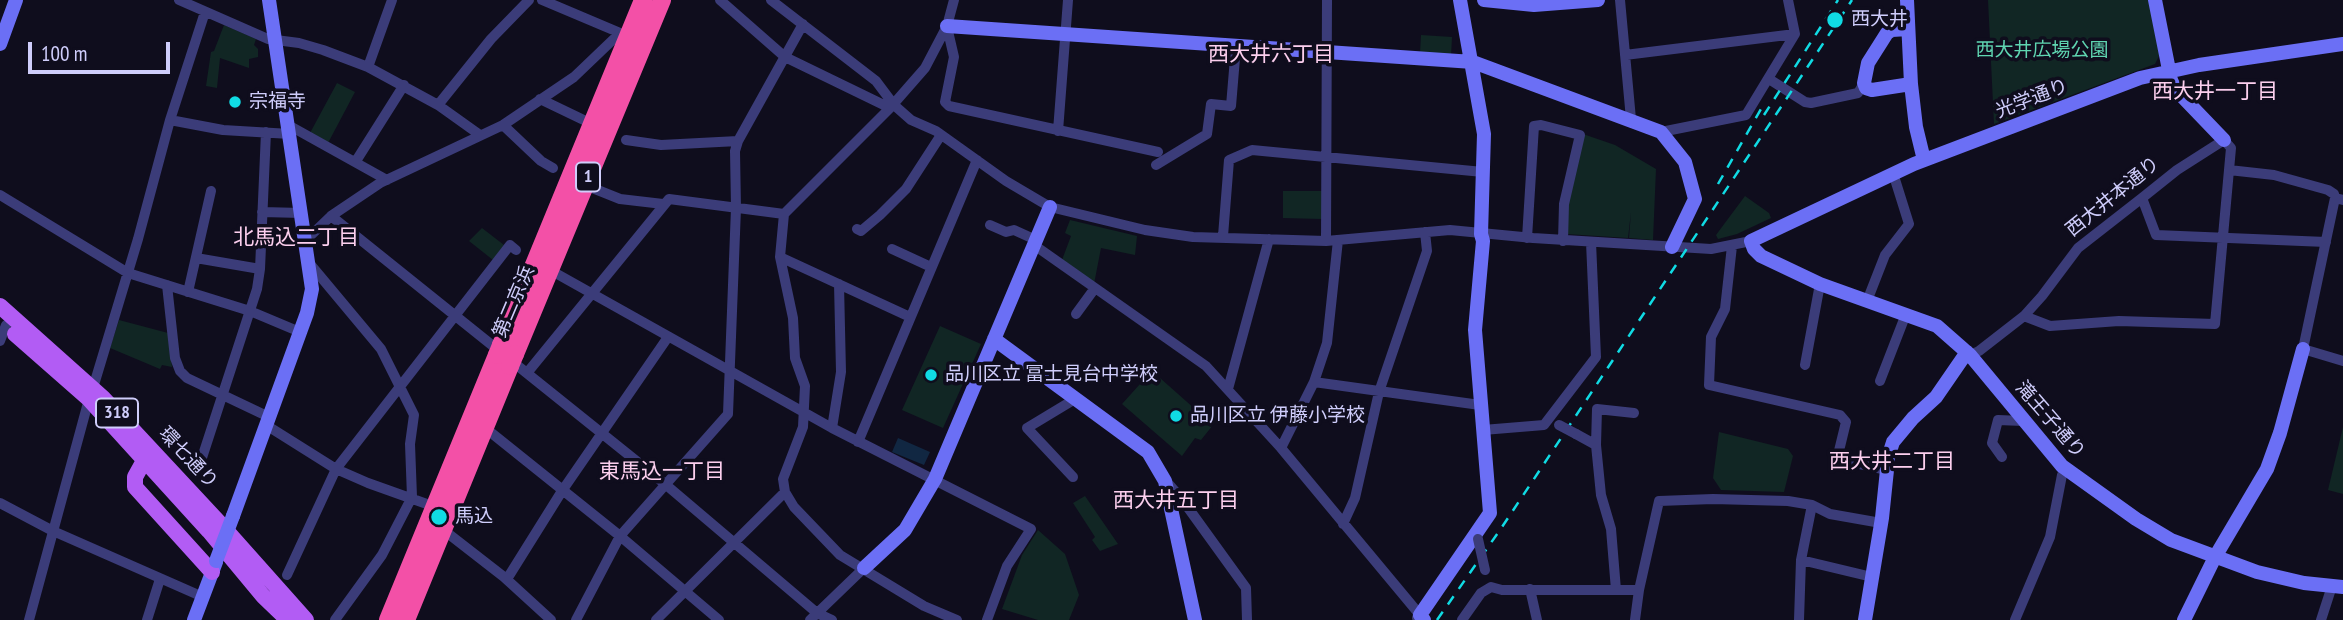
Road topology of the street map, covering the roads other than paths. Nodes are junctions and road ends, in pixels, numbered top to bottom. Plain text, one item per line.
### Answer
1 (16, 0) edge
2 (179, 0) edge
3 (269, 0) edge
4 (392, 0) edge
5 (529, 0) edge
6 (542, 0) edge
7 (643, 0) edge
8 (662, 0) edge
9 (720, 0) edge
10 (771, 0) edge
11 (954, 0) edge
12 (1068, 0) edge
13 (1327, 0) edge
14 (1460, 0) edge
15 (1484, 0) edge
16 (1598, 0) edge
17 (1620, 0) edge
18 (1788, 0) edge
19 (1907, 0) edge
20 (2155, 0) edge
21 (205, 12) junction
22 (803, 24) junction
23 (947, 26) junction
24 (1908, 29) junction
25 (1795, 34) junction
26 (624, 35) junction
27 (1065, 35) junction
28 (276, 40) junction
29 (0, 44) edge
30 (2343, 44) edge
31 (1236, 46) junction
32 (1328, 51) junction
33 (1625, 55) junction
34 (785, 57) junction
35 (1473, 62) junction
36 (368, 67) junction
37 (2170, 71) junction
38 (1769, 79) junction
39 (1864, 83) junction
40 (1911, 84) junction
41 (404, 85) junction
42 (540, 99) junction
43 (438, 105) junction
44 (892, 106) junction
45 (1631, 119) junction
46 (170, 120) junction
47 (592, 124) junction
48 (503, 125) junction
49 (290, 130) junction
50 (1058, 131) junction
51 (266, 132) junction
52 (1661, 132) junction
53 (480, 135) junction
54 (942, 135) junction
55 (626, 140) dead end
56 (2224, 140) junction
57 (738, 141) junction
58 (1158, 152) dead end
59 (1328, 158) junction
60 (977, 160) junction
61 (1924, 160) junction
62 (356, 161) junction
63 (1156, 166) dead end
64 (553, 168) dead end
65 (2229, 170) junction
66 (1483, 172) junction
67 (1893, 173) junction
68 (387, 180) junction
69 (585, 185) junction
70 (211, 191) dead end
71 (0, 195) edge
72 (2141, 198) junction
73 (2339, 199) edge
74 (663, 204) junction
75 (1050, 207) junction
76 (736, 208) junction
77 (262, 212) junction
78 (302, 213) junction
79 (784, 214) junction
80 (331, 216) junction
81 (990, 225) dead end
82 (857, 229) dead end
83 (1425, 232) junction
84 (1482, 234) junction
85 (1223, 236) junction
86 (2222, 237) junction
87 (1527, 238) junction
88 (1269, 239) junction
89 (306, 240) junction
90 (1338, 240) junction
91 (1563, 240) junction
92 (1326, 241) junction
93 (1751, 241) junction
94 (1035, 242) junction
95 (1591, 242) junction
96 (2326, 242) junction
97 (1732, 246) junction
98 (1672, 247) junction
99 (892, 249) dead end
100 (516, 250) dead end
101 (780, 257) junction
102 (196, 258) junction
103 (310, 264) junction
104 (931, 267) junction
105 (260, 270) junction
106 (550, 270) junction
107 (128, 273) junction
108 (839, 284) junction
109 (1821, 284) junction
110 (167, 285) junction
111 (1095, 288) junction
112 (188, 292) junction
113 (593, 294) junction
114 (1867, 301) junction
115 (0, 306) edge
116 (250, 312) junction
117 (1076, 314) dead end
118 (1906, 314) junction
119 (456, 316) junction
120 (2024, 316) junction
121 (910, 317) junction
122 (3, 323) edge
123 (300, 332) junction
124 (668, 337) junction
125 (994, 339) junction
126 (0, 341) edge
127 (2303, 349) junction
128 (1968, 353) junction
129 (505, 355) junction
130 (2343, 361) edge
131 (1805, 365) dead end
132 (730, 371) junction
133 (527, 373) junction
134 (1880, 381) dead end
135 (1314, 382) junction
136 (399, 385) junction
137 (1228, 389) junction
138 (1379, 392) junction
139 (91, 394) junction
140 (223, 395) junction
141 (1075, 399) junction
142 (1480, 405) junction
143 (804, 413) junction
144 (1634, 413) dead end
145 (267, 421) junction
146 (2023, 421) junction
147 (1555, 422) junction
148 (484, 427) junction
149 (832, 428) junction
150 (1483, 430) junction
151 (602, 435) junction
152 (858, 442) junction
153 (1596, 445) junction
154 (1281, 448) junction
155 (2002, 457) dead end
156 (145, 459) junction
157 (199, 467) dead end
158 (336, 469) junction
159 (2066, 469) junction
160 (1887, 470) junction
161 (1073, 477) dead end
162 (935, 479) junction
163 (1165, 481) junction
164 (665, 484) junction
165 (562, 491) junction
166 (785, 492) junction
167 (412, 497) junction
168 (0, 503) edge
169 (1812, 505) junction
170 (439, 517) junction
171 (229, 523) junction
172 (1881, 523) junction
173 (1343, 524) junction
174 (53, 531) junction
175 (1477, 535) junction
176 (620, 536) junction
177 (733, 542) junction
178 (2215, 557) junction
179 (1801, 560) junction
180 (219, 563) junction
181 (864, 568) junction
182 (287, 575) dead end
183 (1872, 577) junction
184 (160, 579) junction
185 (507, 579) junction
186 (1491, 586) junction
187 (2338, 587) edge
188 (1530, 589) junction
189 (1616, 590) junction
190 (1639, 590) junction
191 (683, 591) junction
192 (203, 597) junction
193 (411, 615) edge
194 (814, 617) edge
195 (953, 619) edge
196 (1420, 619) edge
197 (29, 620) edge
198 (147, 620) edge
199 (194, 620) edge
200 (288, 620) edge
201 (306, 620) edge
202 (335, 620) edge
203 (388, 620) edge
204 (551, 620) edge
205 (576, 620) edge
206 (656, 620) edge
207 (719, 620) edge
208 (832, 620) edge
209 (986, 620) edge
210 (1195, 620) edge
211 (1247, 620) edge
212 (1462, 620) edge
213 (1536, 620) edge
214 (1635, 620) edge
215 (1798, 620) edge
216 (1865, 620) edge
217 (2015, 620) edge
218 (2184, 620) edge
219 (2320, 620) edge

1 - 29 street
2 - 21 street
3 - 28 street
4 - 36 street
5 - 43 street
6 - 26 street
7 - 26 highway, 第二京浜 / 1
8 - 69 highway, 第二京浜 / 1
9 - 34 street
10 - 22 street
11 - 23 street
12 - 27 street
13 - 32 street
14 - 35 street
15 - 16 street
17 - 33 street
18 - 25 street
19 - 24 street
20 - 37 street
21 - 28 street
21 - 46 street
22 - 34 street
22 - 44 street
23 - 27 street
23 - 44 street
23 - 50 street
24 - 39 street
24 - 40 street
25 - 33 street
25 - 38 street
26 - 42 street
26 - 47 highway, 第二京浜 / 1
27 - 31 street
27 - 50 street
28 - 36 street
28 - 49 street
30 - 37 street, 光学通り
31 - 32 street
31 - 63 street
32 - 35 street
32 - 59 street
33 - 45 street
34 - 44 street
34 - 57 street
35 - 45 street
35 - 66 street
36 - 41 street
37 - 56 street
37 - 61 street, 光学通り
38 - 39 street
38 - 52 street
39 - 40 street
40 - 61 street
41 - 43 street
41 - 62 street
42 - 47 street
42 - 48 street
43 - 53 street
44 - 54 street
44 - 79 street
45 - 52 street
46 - 51 street
46 - 107 street
47 - 129 highway, 第二京浜 / 1
48 - 53 street
48 - 64 street
49 - 51 street
49 - 62 street
49 - 78 street
50 - 58 street
51 - 77 street
52 - 98 street
53 - 68 street
54 - 60 street
54 - 82 street
55 - 57 street
56 - 65 street
56 - 72 street, 西大井本通り
57 - 76 street
59 - 66 street
59 - 85 street
59 - 92 street
60 - 75 street
60 - 104 street
61 - 67 street, 光学通り
62 - 68 street
65 - 73 street
65 - 86 street
66 - 84 street
67 - 93 street, 光学通り
67 - 114 street
68 - 80 street
69 - 74 street
69 - 106 highway, 第二京浜 / 1
70 - 102 street
71 - 107 street
72 - 86 street
72 - 120 street, 西大井本通り
73 - 96 street
74 - 76 street
74 - 113 street
75 - 85 street
75 - 94 street
76 - 79 street
76 - 132 street
77 - 78 street
77 - 105 street
78 - 89 street
79 - 101 street
80 - 89 street
80 - 119 street
81 - 94 street
83 - 84 street
83 - 90 street
83 - 138 street
84 - 87 street
84 - 142 street
85 - 88 street
86 - 96 street
86 - 120 street
87 - 91 street
87 - 91 street
88 - 92 street
88 - 137 street
89 - 103 street
90 - 92 street
90 - 135 street
91 - 95 street
93 - 97 street
93 - 109 street, 滝王子通り
94 - 111 street
94 - 125 street
95 - 98 street
95 - 147 street
96 - 127 street
97 - 98 street
97 - 160 street
99 - 104 street
100 - 119 street
101 - 108 street
101 - 143 street
102 - 105 street
102 - 112 street
103 - 123 street
103 - 136 street
104 - 121 street
105 - 116 street
106 - 113 street
106 - 129 highway, 第二京浜 / 1
107 - 110 street
107 - 139 street
108 - 121 street
108 - 149 street
109 - 114 street, 滝王子通り
109 - 131 street
110 - 112 street
110 - 140 street
111 - 117 street
111 - 137 street
112 - 116 street
113 - 124 street
113 - 133 street
114 - 118 street, 滝王子通り
115 - 139 main road, 環七通り / 318
116 - 123 street
116 - 140 street
118 - 128 street, 滝王子通り
118 - 134 street
119 - 133 street
119 - 136 street
120 - 128 street, 西大井本通り
121 - 152 street
122 - 126 street
122 - 139 main road, 環七通り / 318
123 - 145 street
124 - 132 street
124 - 151 street
125 - 141 street
125 - 162 street
127 - 130 street
127 - 178 street
128 - 146 street, 滝王子通り
128 - 160 street, 西大井本通り
129 - 148 highway, 第二京浜 / 1
129 - 170 highway, 第二京浜 / 1
132 - 143 street
132 - 164 street
133 - 151 street
135 - 138 street
135 - 154 street
136 - 158 street
136 - 167 street
137 - 154 street
138 - 142 street
138 - 173 street
139 - 156 main road, 環七通り / 318
139 - 171 main road, 環七通り / 318
139 - 174 street
140 - 145 street
140 - 157 street
141 - 161 street
141 - 163 street
142 - 150 street
143 - 149 street
143 - 166 street
144 - 153 street
145 - 158 street
145 - 171 street
146 - 155 street
146 - 159 street, 滝王子通り
147 - 150 street
147 - 153 street, bridge
148 - 165 street
148 - 170 highway, 第二京浜 / 1
149 - 152 street
150 - 175 street
151 - 164 street
151 - 165 street
152 - 162 street
153 - 189 street
154 - 173 street
156 - 180 main road, 環七通り / 318
156 - 180 main road
158 - 167 street
158 - 182 street
159 - 178 street, 滝王子通り
159 - 217 street
160 - 172 street, 西大井本通り
162 - 181 street
162 - 209 street
163 - 210 street
163 - 211 street
164 - 176 street
164 - 177 street
165 - 176 street
165 - 185 street
166 - 177 street
166 - 181 street
167 - 170 street
167 - 202 street
168 - 174 street
169 - 172 street
169 - 179 street
169 - 190 street
170 - 185 street
170 - 193 highway, 第二京浜 / 1
170 - 203 highway, 第二京浜 / 1
171 - 180 street, bridge
171 - 201 main road, 環七通り
172 - 183 street, 西大井本通り
173 - 196 street
174 - 184 street
174 - 197 street
175 - 186 street, bridge
175 - 196 street
176 - 191 street
176 - 205 street
177 - 191 street
177 - 194 street
178 - 187 street, 滝王子通り
178 - 218 street
179 - 183 street
179 - 215 street
180 - 192 street
180 - 200 main road
181 - 194 street
181 - 195 street
183 - 216 street, 西大井本通り
184 - 192 street
184 - 198 street
185 - 204 street
186 - 188 street
186 - 212 street
187 - 219 street
188 - 189 street
188 - 213 street
189 - 190 street
190 - 214 street
191 - 206 street
191 - 207 street
192 - 199 street
194 - 208 street

